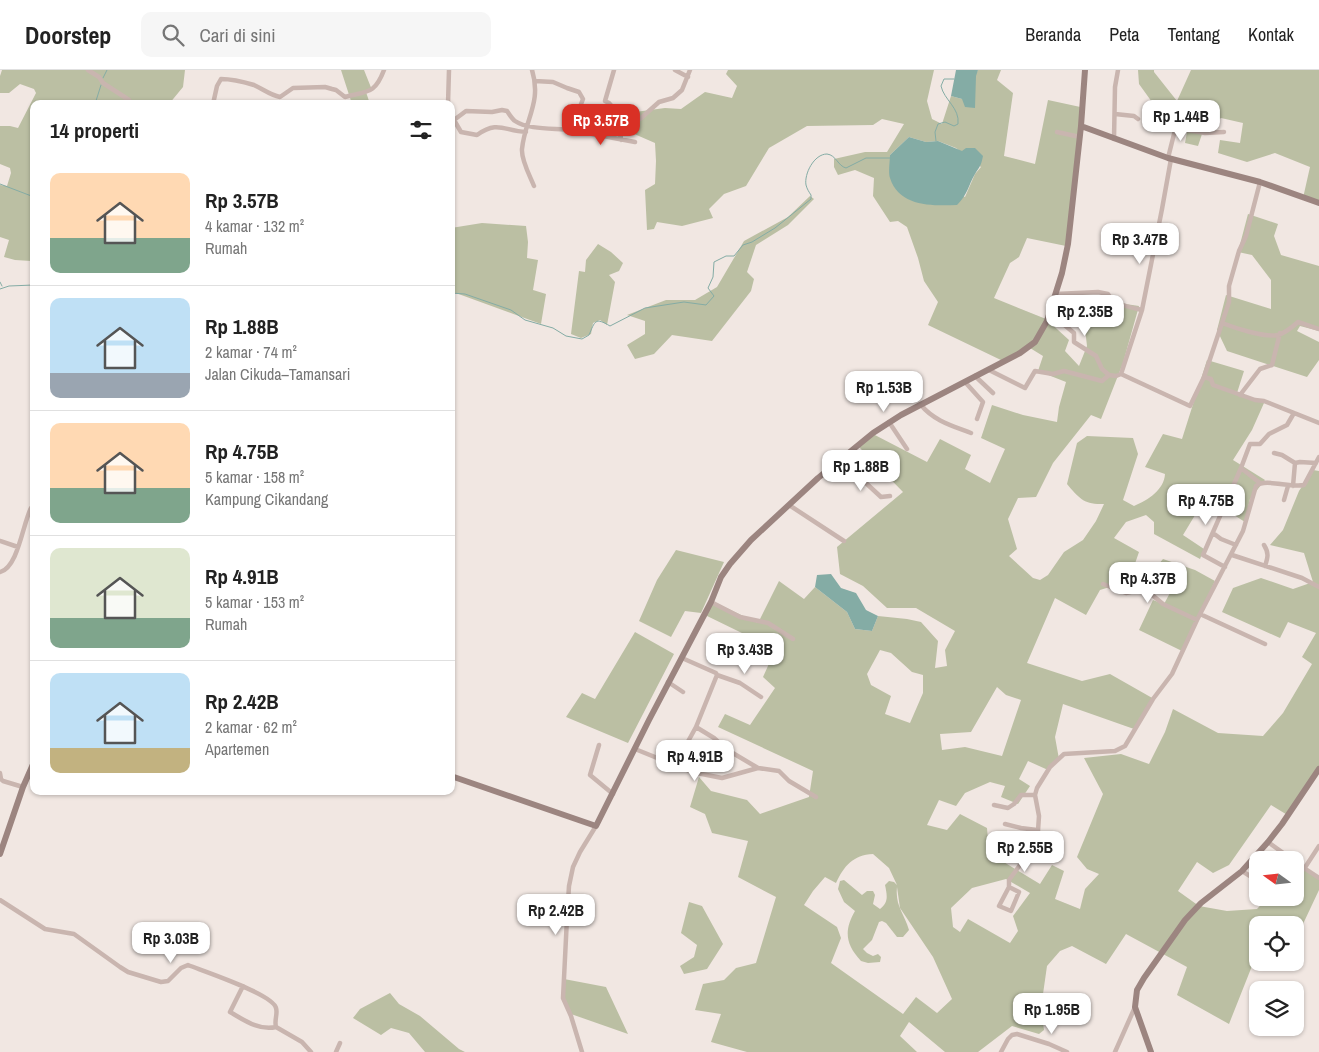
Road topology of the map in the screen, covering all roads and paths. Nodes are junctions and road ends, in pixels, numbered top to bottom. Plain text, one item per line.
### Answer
1 (88, 70) edge
2 (384, 70) edge
3 (449, 70) edge
4 (532, 70) edge
5 (614, 70) edge
6 (675, 70) edge
7 (690, 70) edge
8 (1085, 70) edge
9 (1118, 70) edge
10 (688, 77) junction
11 (535, 81) junction
12 (342, 96) junction
13 (129, 100) edge
14 (214, 100) edge
15 (342, 100) edge
16 (448, 100) edge
17 (1115, 114) junction
18 (619, 116) junction
19 (455, 119) edge
20 (1138, 119) dead end
21 (1176, 122) dead end
22 (455, 123) edge
23 (527, 125) junction
24 (1082, 126) junction
25 (1175, 128) junction
26 (571, 130) junction
27 (526, 132) junction
28 (1057, 132) dead end
29 (1224, 132) dead end
30 (1080, 138) junction
31 (1114, 139) junction
32 (621, 140) junction
33 (635, 142) dead end
34 (1169, 159) junction
35 (1260, 182) junction
36 (534, 186) dead end
37 (1319, 203) edge
38 (1056, 294) junction
39 (1142, 310) junction
40 (1050, 313) junction
41 (1222, 323) junction
42 (1319, 329) edge
43 (1280, 334) junction
44 (989, 370) junction
45 (1121, 374) junction
46 (1109, 375) junction
47 (975, 376) junction
48 (1204, 377) junction
49 (965, 382) junction
50 (993, 393) dead end
51 (1240, 395) junction
52 (921, 405) junction
53 (1294, 413) junction
54 (978, 418) dead end
55 (889, 422) junction
56 (1319, 423) edge
57 (971, 433) dead end
58 (907, 449) dead end
59 (1274, 453) dead end
60 (848, 454) junction
61 (1319, 457) edge
62 (841, 460) junction
63 (1295, 463) junction
64 (1316, 463) junction
65 (1241, 468) junction
66 (870, 473) dead end
67 (1260, 483) junction
68 (1290, 486) junction
69 (890, 496) dead end
70 (1284, 500) dead end
71 (789, 505) junction
72 (30, 508) edge
73 (1213, 533) junction
74 (0, 541) edge
75 (844, 542) dead end
76 (1236, 545) junction
77 (1264, 545) dead end
78 (18, 547) junction
79 (1232, 555) junction
80 (1265, 566) junction
81 (1225, 567) junction
82 (0, 572) edge
83 (1103, 584) dead end
84 (1319, 586) edge
85 (711, 602) junction
86 (1200, 614) junction
87 (1197, 620) junction
88 (793, 639) dead end
89 (1265, 644) dead end
90 (682, 658) junction
91 (718, 676) junction
92 (668, 682) junction
93 (683, 692) dead end
94 (761, 696) dead end
95 (696, 727) junction
96 (599, 746) dead end
97 (635, 749) junction
98 (676, 765) junction
99 (758, 768) junction
100 (1319, 769) edge
101 (30, 771) edge
102 (0, 773) edge
103 (455, 777) edge
104 (23, 787) junction
105 (613, 794) junction
106 (1035, 795) junction
107 (816, 797) dead end
108 (994, 805) dead end
109 (1005, 824) dead end
110 (596, 826) junction
111 (1037, 830) junction
112 (1268, 842) junction
113 (1319, 846) edge
114 (1280, 851) edge
115 (0, 854) edge
116 (1304, 869) joint
117 (1242, 871) junction
118 (1249, 875) edge
119 (1319, 878) edge
120 (1009, 887) junction
121 (0, 900) edge
122 (242, 986) junction
123 (1135, 1007) junction
124 (276, 1027) junction
125 (340, 1043) dead end
126 (311, 1052) edge
127 (336, 1052) edge
128 (582, 1052) edge
129 (1001, 1052) edge
130 (1067, 1052) edge
131 (1115, 1052) edge
132 (1151, 1052) edge

1 - 13 street
2 - 12 street
3 - 16 street
4 - 11 street
5 - 18 street
6 - 10 street
7 - 10 street
8 - 24 street
9 - 17 street
10 - 18 street
11 - 23 street
11 - 26 street
12 - 14 street
12 - 15 street
17 - 20 street
17 - 31 street
18 - 32 street
19 - 23 street
21 - 25 street
22 - 27 street
23 - 26 street
23 - 27 street
24 - 30 street
24 - 31 street
25 - 29 street
25 - 34 street
26 - 32 street
27 - 36 street
28 - 30 street
30 - 38 street
31 - 34 street
32 - 33 street
34 - 35 street
34 - 39 street
35 - 37 street
35 - 41 street
38 - 39 street
38 - 40 street
39 - 45 street
40 - 44 street
40 - 46 street
41 - 43 street
41 - 48 street
42 - 43 street
43 - 51 street
44 - 46 street
44 - 47 street
45 - 46 street
45 - 48 street
47 - 49 street
47 - 50 street
48 - 51 street
49 - 52 street
49 - 54 street
51 - 53 street
52 - 55 street
52 - 57 street
53 - 56 street
53 - 65 street
55 - 58 street
55 - 60 street
59 - 63 street
60 - 62 street
60 - 66 street
61 - 64 street
62 - 69 street
62 - 71 street
63 - 64 street
63 - 68 street
64 - 68 street
65 - 67 street
65 - 73 street
67 - 68 street
67 - 76 street
68 - 70 street
71 - 75 street
71 - 85 street
72 - 78 street
73 - 76 street
73 - 81 street
74 - 78 street
76 - 79 street
77 - 80 street
78 - 82 street
79 - 80 street
79 - 81 street
80 - 84 street
81 - 86 street
83 - 87 street
85 - 88 street
85 - 90 street
86 - 87 street
86 - 89 street
87 - 106 street
90 - 91 street
90 - 92 street
91 - 94 street
91 - 95 street
92 - 93 street
92 - 97 street
95 - 98 street
95 - 99 street
96 - 105 street
97 - 98 street
97 - 105 street
98 - 99 street
99 - 107 street
100 - 112 street
101 - 104 street
102 - 104 street
103 - 110 street
104 - 115 street
105 - 110 street
106 - 108 street
106 - 111 street
109 - 111 street
110 - 128 street
111 - 120 street
112 - 114 street
112 - 117 street
113 - 116 street
116 - 119 street
117 - 118 street
117 - 123 street
120 - 120 street
121 - 122 street
122 - 124 street
122 - 124 street
123 - 131 street
123 - 132 street
124 - 126 street
125 - 127 street
129 - 130 street

